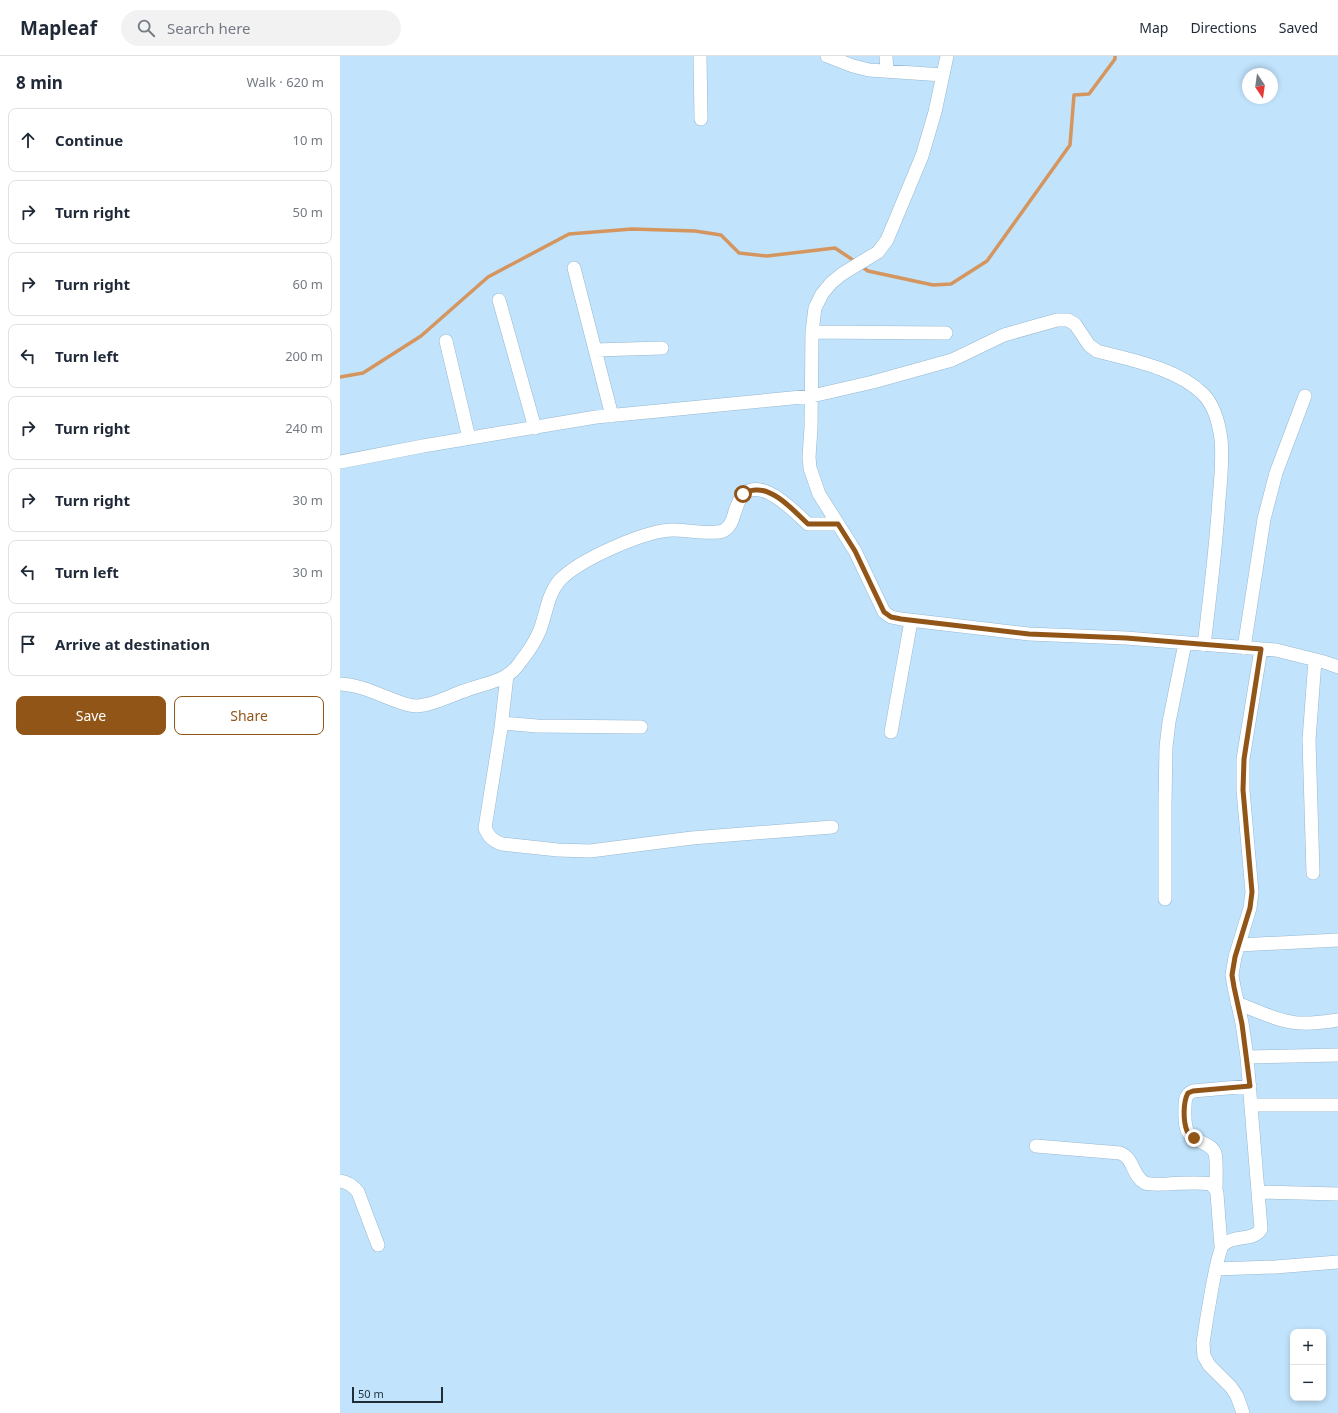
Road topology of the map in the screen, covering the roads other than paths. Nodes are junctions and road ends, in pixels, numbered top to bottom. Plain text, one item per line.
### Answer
1 (700, 56) edge
2 (827, 56) edge
3 (886, 56) edge
4 (947, 56) edge
5 (887, 71) junction
6 (943, 75) junction
7 (701, 118) dead end
8 (574, 268) dead end
9 (499, 300) dead end
10 (812, 332) junction
11 (946, 333) dead end
12 (446, 341) dead end
13 (662, 348) dead end
14 (595, 350) junction
15 (812, 396) junction
16 (1305, 396) dead end
17 (612, 416) junction
18 (535, 428) junction
19 (469, 438) junction
20 (340, 462) edge
21 (838, 524) junction
22 (911, 621) junction
23 (1185, 643) junction
24 (1204, 645) junction
25 (1244, 648) junction
26 (1261, 649) junction
27 (1315, 660) junction
28 (1338, 667) edge
29 (507, 676) junction
30 (340, 684) edge
31 (502, 723) junction
32 (641, 727) dead end
33 (891, 732) dead end
34 (832, 827) dead end
35 (1313, 873) dead end
36 (1165, 899) dead end
37 (1338, 940) edge
38 (1239, 945) junction
39 (1237, 1003) junction
40 (1338, 1020) edge
41 (1338, 1055) edge
42 (1247, 1057) junction
43 (1250, 1086) junction
44 (1252, 1105) junction
45 (1338, 1105) edge
46 (1036, 1146) dead end
47 (340, 1181) edge
48 (1216, 1190) junction
49 (1259, 1192) junction
50 (1338, 1194) edge
51 (378, 1245) dead end
52 (1222, 1246) junction
53 (1338, 1262) edge
54 (1216, 1269) junction
55 (1243, 1413) edge

1 - 7 street
2 - 5 street
3 - 5 street
4 - 6 street
5 - 6 street
6 - 10 street
8 - 14 street
9 - 18 street
10 - 11 street
10 - 15 street
12 - 19 street
13 - 14 street
14 - 17 street
15 - 17 street
15 - 21 street
15 - 24 street
16 - 25 street
17 - 18 street
18 - 19 street
19 - 20 street
21 - 22 street
21 - 29 street
22 - 23 street
22 - 33 street
23 - 24 street
23 - 36 street
24 - 25 street
25 - 26 street
26 - 27 street
26 - 38 street
27 - 28 street
27 - 35 street
29 - 30 street
29 - 31 street
31 - 32 street
31 - 34 street
37 - 38 street
38 - 39 street
39 - 40 street
39 - 42 street
41 - 42 street
42 - 43 street
43 - 44 street
43 - 48 street
44 - 45 street
44 - 49 street
46 - 48 street
47 - 51 street
48 - 52 street
49 - 50 street
49 - 52 street
52 - 54 street
53 - 54 street
54 - 55 street

